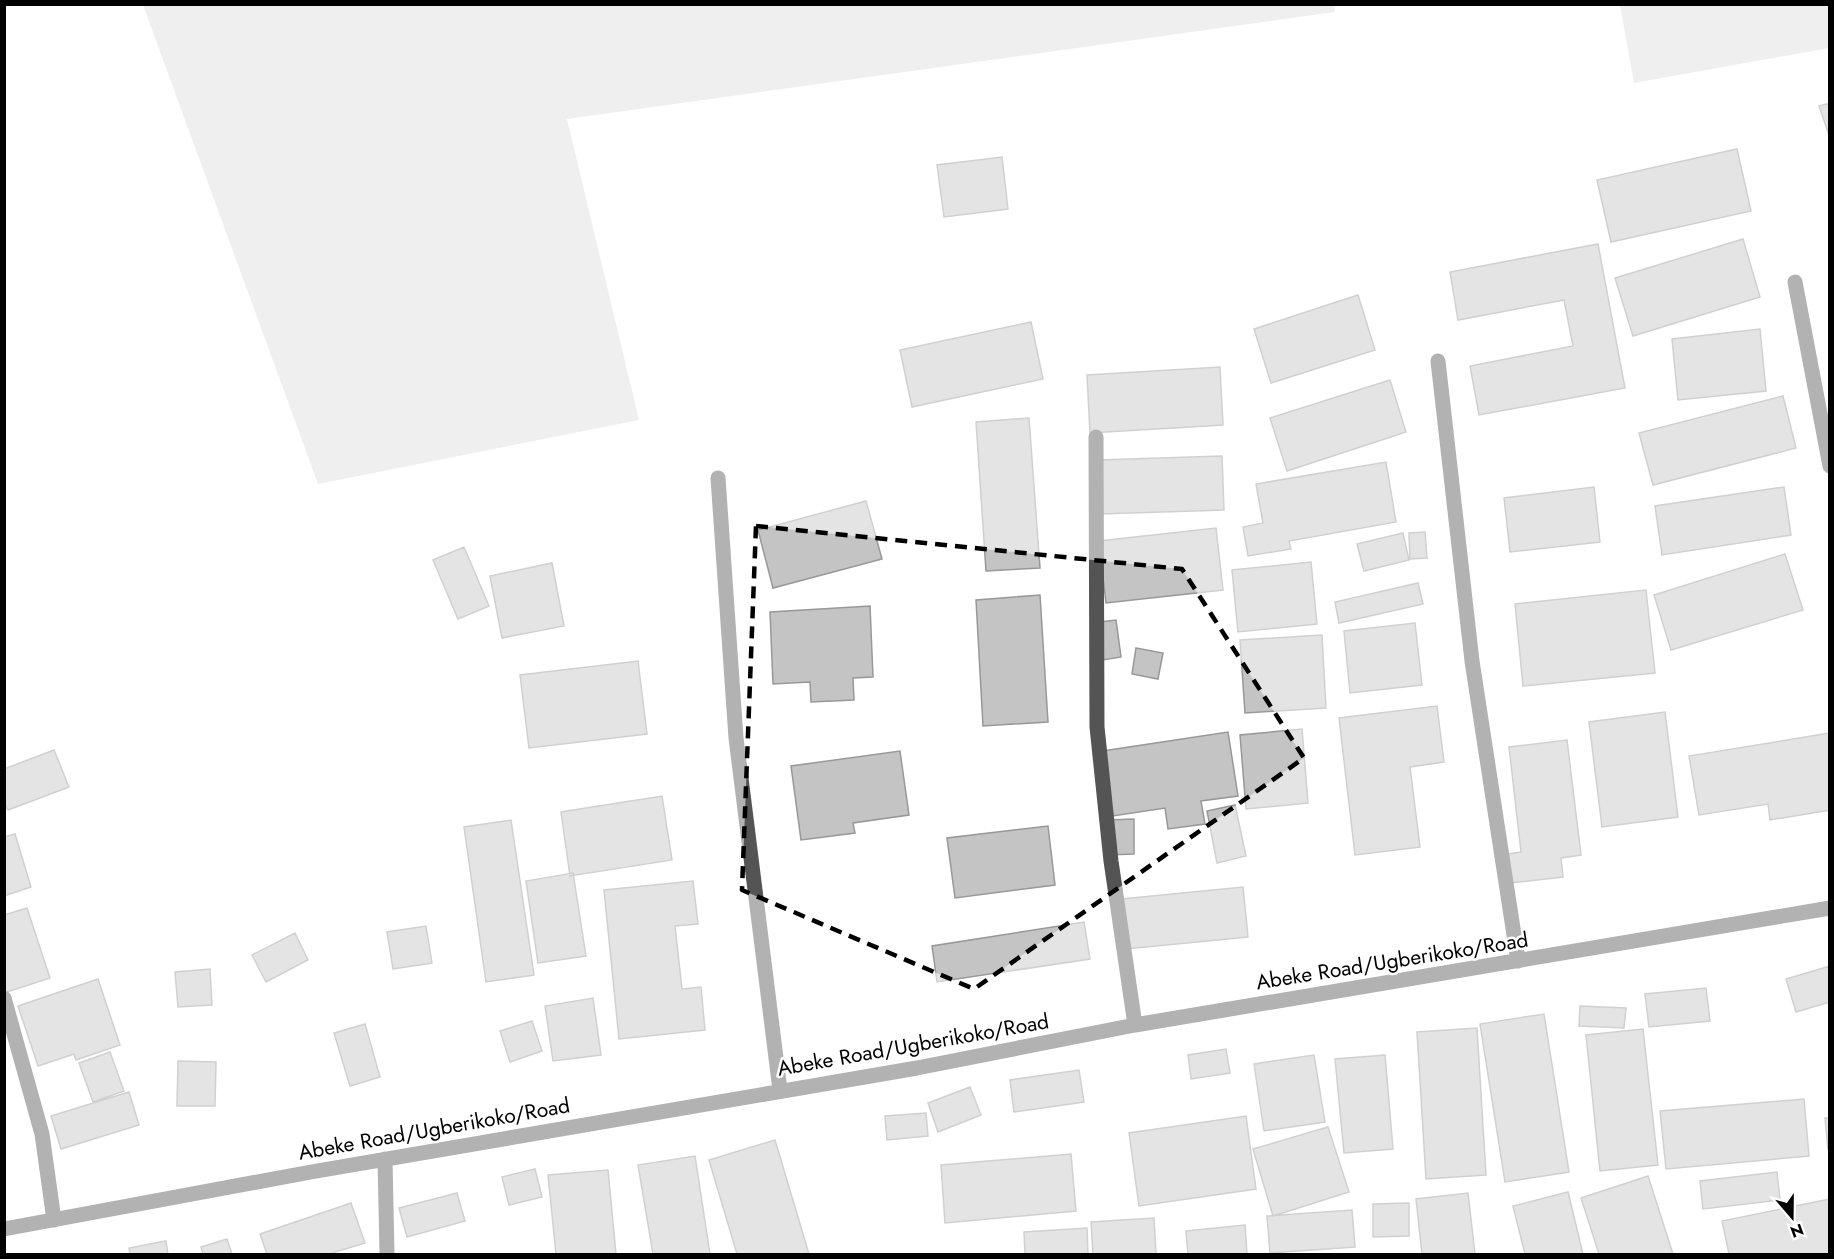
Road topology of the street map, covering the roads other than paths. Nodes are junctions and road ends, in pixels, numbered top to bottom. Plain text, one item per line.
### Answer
1 (1795, 282) dead end
2 (1438, 361) dead end
3 (1096, 437) dead end
4 (1830, 466) edge
5 (718, 478) dead end
6 (1830, 908) edge
7 (1518, 961) junction
8 (4, 998) edge
9 (1135, 1025) junction
10 (780, 1090) junction
11 (385, 1159) junction
12 (54, 1220) junction
13 (4, 1229) edge
14 (387, 1254) edge

1 - 4 street
2 - 7 street
3 - 9 street
5 - 10 street
6 - 7 street, Abeke Road/Ugberikoko/Road
7 - 9 street, Abeke Road/Ugberikoko/Road
8 - 12 street
9 - 10 street, Abeke Road/Ugberikoko/Road
10 - 11 street, Abeke Road/Ugberikoko/Road
11 - 12 street, Abeke Road/Ugberikoko/Road
11 - 14 street
12 - 13 street, Abeke Road/Ugberikoko/Road

